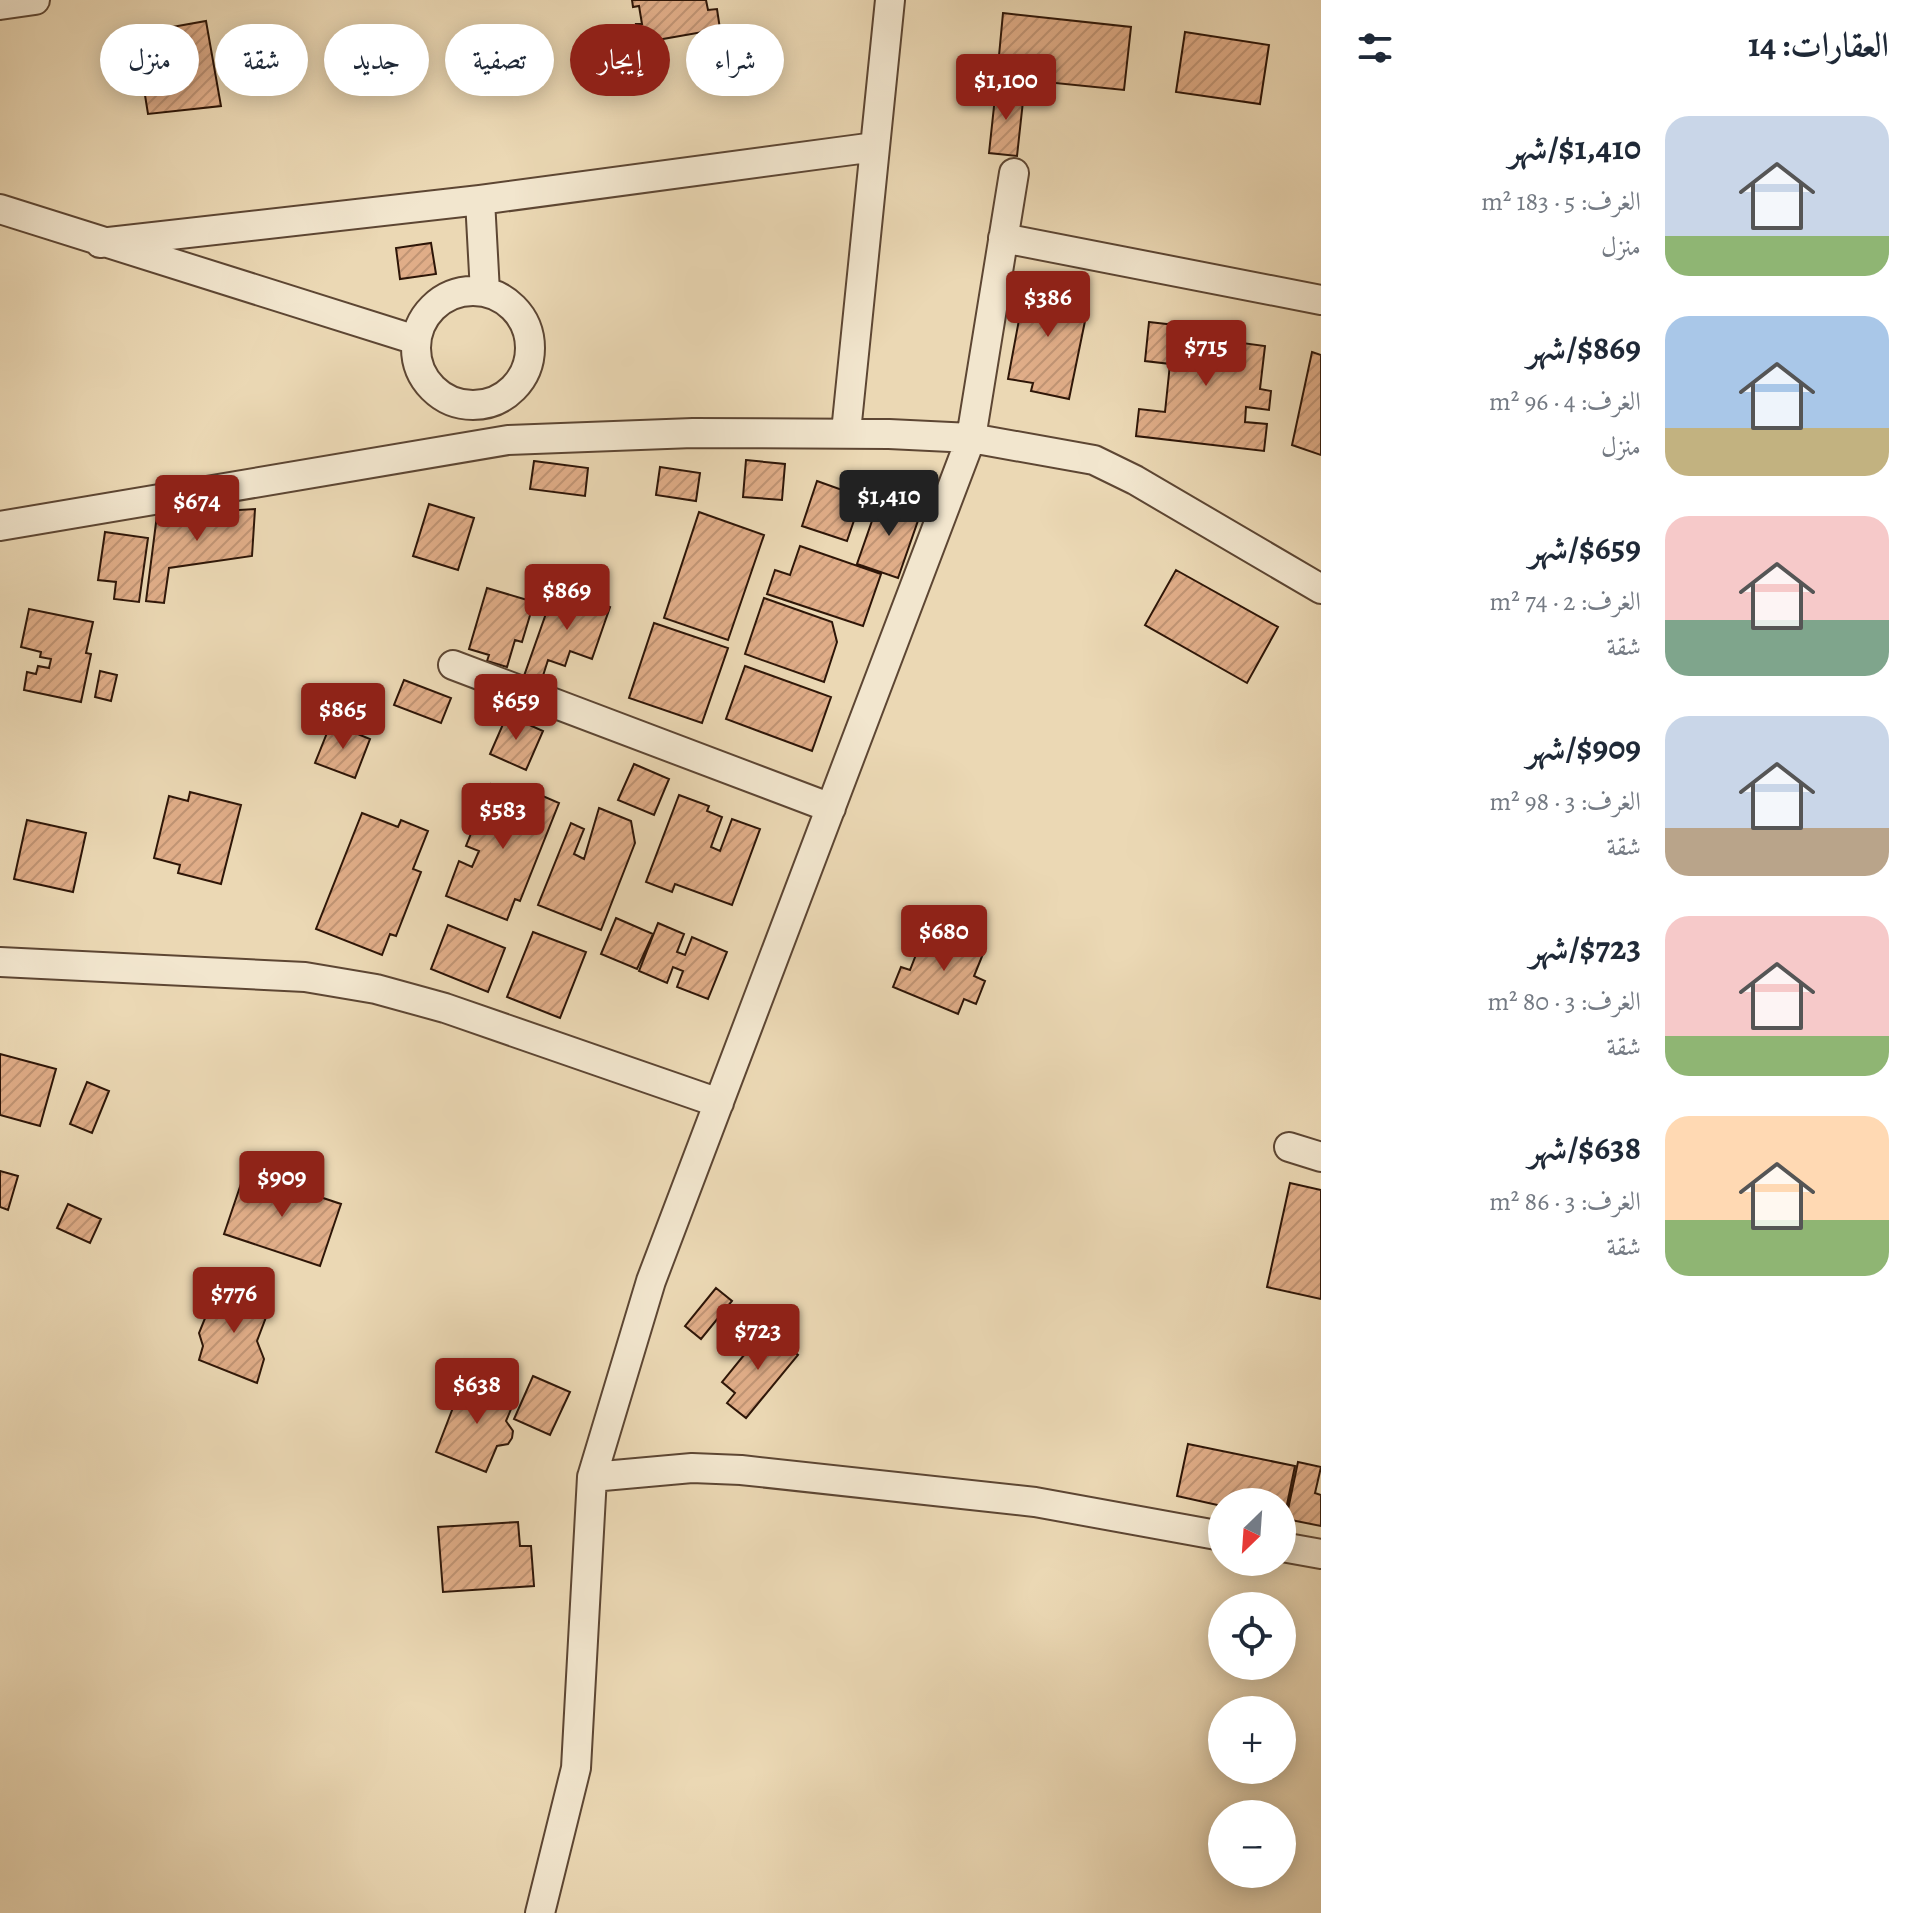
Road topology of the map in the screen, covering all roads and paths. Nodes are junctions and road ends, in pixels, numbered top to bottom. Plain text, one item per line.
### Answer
1 (35, 0) edge
2 (890, 0) edge
3 (0, 5) edge
4 (875, 147) junction
5 (1014, 173) dead end
6 (480, 200) junction
7 (0, 209) edge
8 (1003, 238) junction
9 (100, 243) junction
10 (485, 292) junction
11 (1321, 300) edge
12 (416, 340) junction
13 (498, 400) junction
14 (846, 432) junction
15 (971, 438) junction
16 (508, 440) junction
17 (0, 526) edge
18 (1321, 589) edge
19 (453, 665) dead end
20 (831, 808) junction
21 (0, 962) edge
22 (719, 1103) junction
23 (1289, 1147) dead end
24 (1321, 1157) edge
25 (592, 1477) junction
26 (1208, 1533) edge
27 (1296, 1550) edge
28 (1321, 1554) edge
29 (540, 1913) edge

1 - 3 street
2 - 4 street
4 - 6 street
4 - 14 street
5 - 8 street
6 - 9 street
6 - 10 street
7 - 9 street
8 - 11 street
8 - 15 street
9 - 12 street
10 - 12 street
10 - 13 street
12 - 13 street
13 - 16 street
14 - 15 street
14 - 16 street
15 - 18 street
15 - 20 street
16 - 17 street
19 - 20 street
20 - 22 street
21 - 22 street
22 - 25 street
23 - 24 street
25 - 26 street
25 - 29 street
27 - 28 street

